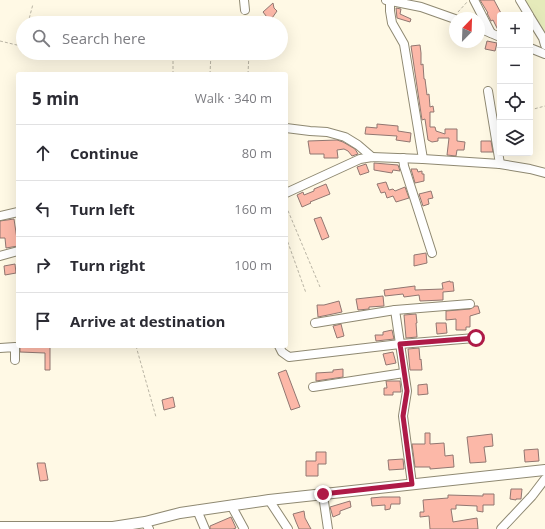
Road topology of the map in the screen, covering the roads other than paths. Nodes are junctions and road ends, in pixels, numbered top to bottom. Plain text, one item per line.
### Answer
1 (244, 0) edge
2 (386, 0) edge
3 (390, 0) edge
4 (474, 0) edge
5 (520, 0) edge
6 (420, 4) edge
7 (245, 10) dead end
8 (527, 12) edge
9 (449, 17) edge
10 (533, 22) edge
11 (485, 30) edge
12 (491, 33) junction
13 (497, 36) edge
14 (545, 45) edge
15 (533, 49) edge
16 (545, 54) edge
17 (488, 91) dead end
18 (288, 128) edge
19 (372, 157) junction
20 (403, 158) junction
21 (424, 159) junction
22 (500, 164) junction
23 (545, 173) edge
24 (288, 192) edge
25 (16, 212) edge
26 (0, 216) edge
27 (16, 252) edge
28 (432, 253) dead end
29 (0, 256) edge
30 (470, 304) dead end
31 (395, 310) junction
32 (315, 323) dead end
33 (476, 338) dead end
34 (400, 344) junction
35 (0, 348) edge
36 (280, 348) edge
37 (15, 360) dead end
38 (404, 373) junction
39 (313, 387) dead end
40 (545, 470) edge
41 (545, 479) edge
42 (412, 484) junction
43 (323, 494) junction
44 (269, 500) junction
45 (231, 505) junction
46 (197, 510) junction
47 (147, 525) edge
48 (0, 527) edge
49 (205, 529) edge
50 (244, 529) edge
51 (288, 529) edge
52 (328, 529) edge
53 (501, 529) edge

1 - 7 street
2 - 3 street
3 - 6 street
3 - 21 street
4 - 12 street
5 - 8 street
6 - 9 street
10 - 14 street
11 - 12 street
12 - 13 street
15 - 16 street
17 - 22 street
18 - 19 street
19 - 20 street
19 - 24 street
20 - 21 street
20 - 28 street
21 - 22 street
22 - 23 street
25 - 26 street
27 - 29 street
30 - 31 street
31 - 32 street
31 - 34 street
33 - 34 street
34 - 36 street
34 - 38 street
35 - 37 street
38 - 39 street
38 - 42 street
40 - 42 main road
41 - 53 street
42 - 43 main road
43 - 44 main road
43 - 52 street
44 - 45 main road
44 - 51 street
45 - 46 main road
45 - 50 street
46 - 47 main road
46 - 49 street
47 - 48 main road

